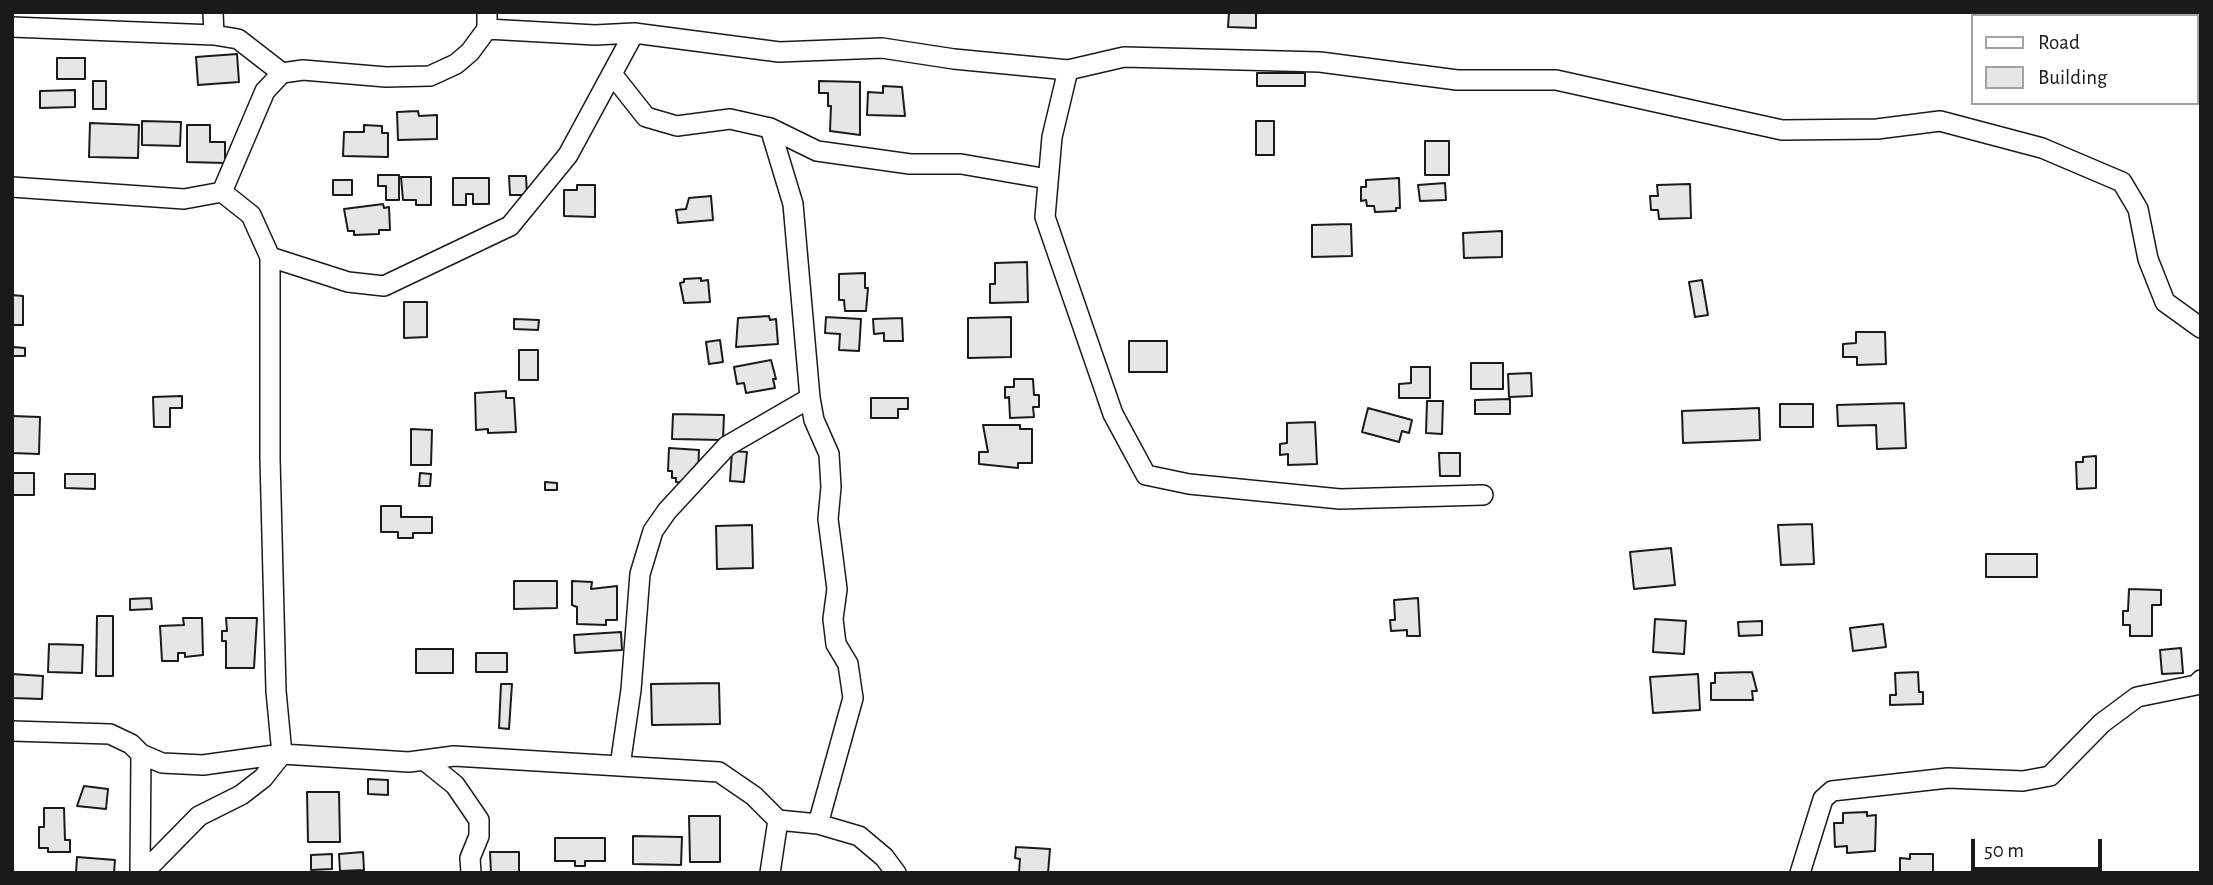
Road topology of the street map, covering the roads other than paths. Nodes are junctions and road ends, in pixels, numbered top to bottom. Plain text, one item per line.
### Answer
1 (213, 12) edge
2 (487, 21) edge
3 (12, 27) edge
4 (634, 33) junction
5 (214, 35) junction
6 (1068, 70) junction
7 (282, 72) junction
8 (612, 74) junction
9 (770, 128) junction
10 (1048, 179) junction
11 (12, 187) edge
12 (222, 192) junction
13 (270, 257) junction
14 (2201, 328) edge
15 (810, 398) junction
16 (1483, 495) dead end
17 (2201, 680) edge
18 (12, 731) edge
19 (141, 754) junction
20 (282, 754) junction
21 (424, 760) junction
22 (620, 766) junction
23 (778, 820) junction
24 (818, 824) junction
25 (142, 873) edge
26 (471, 873) edge
27 (770, 873) edge
28 (896, 873) edge
29 (1800, 873) edge

1 - 5 street
2 - 4 street
2 - 7 street
3 - 5 street
4 - 6 street
4 - 8 street
5 - 7 street
6 - 10 street
6 - 14 street
7 - 12 street
8 - 9 street
8 - 13 street
9 - 10 street
9 - 15 street
10 - 16 street
11 - 12 street
12 - 13 street
13 - 20 street
15 - 22 street
15 - 24 street
17 - 29 street
18 - 19 street
19 - 20 street
19 - 25 street
20 - 21 street
20 - 25 street
21 - 22 street
21 - 26 street
22 - 23 street
23 - 24 street
23 - 27 street
24 - 28 street

